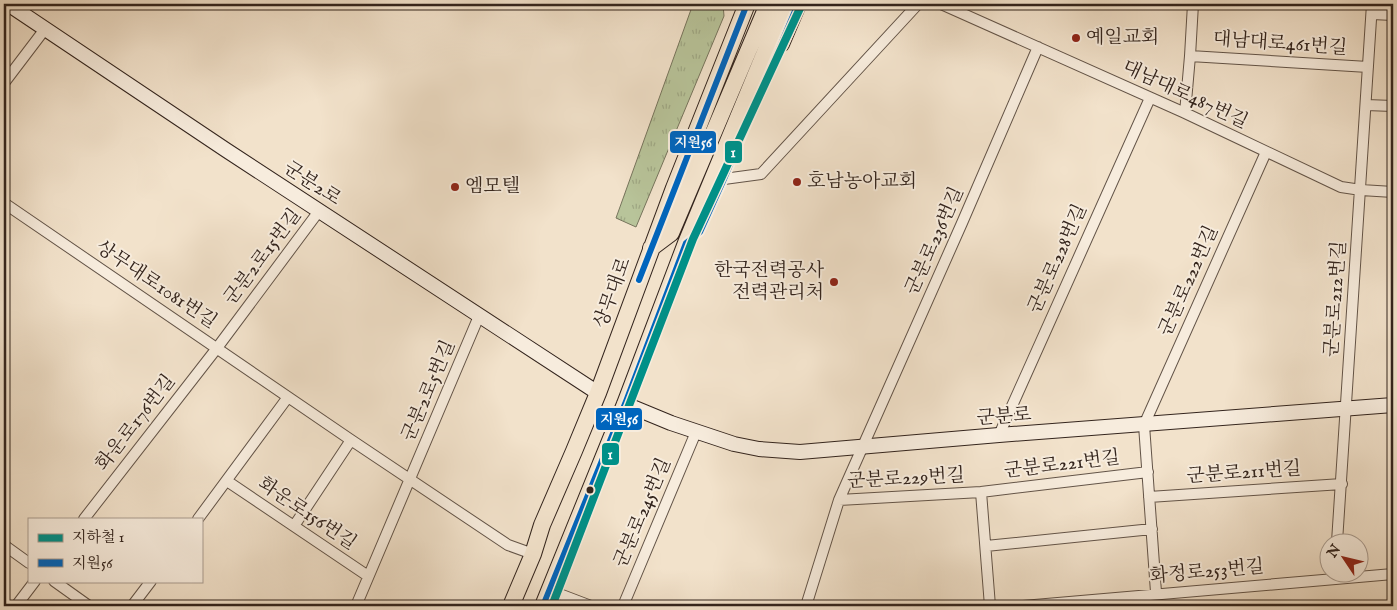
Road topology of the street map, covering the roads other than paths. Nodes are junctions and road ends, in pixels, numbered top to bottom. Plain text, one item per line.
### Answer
1 (8, 4) edge
2 (737, 4) edge
3 (747, 4) edge
4 (768, 4) edge
5 (785, 4) edge
6 (798, 4) edge
7 (918, 4) edge
8 (941, 4) edge
9 (1193, 4) edge
10 (1372, 9) edge
11 (1393, 15) edge
12 (737, 27) junction
13 (45, 29) junction
14 (1038, 47) junction
15 (1190, 56) junction
16 (1368, 67) junction
17 (4, 83) edge
18 (1150, 98) junction
19 (1366, 104) junction
20 (1393, 106) edge
21 (1185, 113) junction
22 (1266, 152) junction
23 (724, 179) junction
24 (1361, 190) junction
25 (1393, 192) edge
26 (4, 203) edge
27 (319, 211) junction
28 (686, 243) junction
29 (651, 248) junction
30 (479, 316) junction
31 (217, 348) junction
32 (598, 393) junction
33 (288, 397) junction
34 (625, 404) junction
35 (1393, 406) edge
36 (1345, 410) junction
37 (1144, 425) junction
38 (696, 432) junction
39 (999, 436) junction
40 (351, 440) junction
41 (861, 448) junction
42 (1148, 472) junction
43 (410, 479) junction
44 (227, 481) junction
45 (1342, 484) junction
46 (981, 492) junction
47 (1149, 497) junction
48 (839, 500) junction
49 (85, 518) edge
50 (199, 518) edge
51 (294, 526) junction
52 (1152, 529) junction
53 (1338, 532) edge
54 (4, 545) edge
55 (986, 546) junction
56 (532, 554) junction
57 (28, 562) edge
58 (1393, 574) edge
59 (1370, 575) edge
60 (368, 576) junction
61 (1320, 578) edge
62 (34, 582) edge
63 (55, 582) edge
64 (150, 582) edge
65 (549, 590) junction
66 (1156, 594) junction
67 (16, 606) edge
68 (89, 606) edge
69 (132, 606) edge
70 (356, 606) edge
71 (511, 606) edge
72 (543, 606) edge
73 (591, 606) edge
74 (623, 606) edge
75 (806, 606) edge
76 (990, 606) edge
77 (1023, 606) edge
78 (1157, 606) edge

1 - 13 street, 군분2로
2 - 12 main road
3 - 12 main road
4 - 29 main road, 상무대로
5 - 28 main road
6 - 23 main road
7 - 23 street
8 - 14 street, 대남대로487번길
9 - 15 street
10 - 11 street
10 - 16 street, 대남대로461번길
12 - 29 main road
13 - 17 street
13 - 27 street, 군분2로
14 - 18 street, 대남대로487번길
14 - 41 street, 군분로236번길
15 - 16 street, 대남대로461번길
15 - 21 street
16 - 19 street, 대남대로461번길
18 - 21 street, 대남대로487번길
18 - 39 street, 군분로228번길
19 - 20 street
19 - 24 street, 대남대로461번길
21 - 22 street, 대남대로487번길
22 - 24 street, 대남대로487번길
22 - 37 street, 군분로222번길
23 - 28 main road
24 - 25 street, 대남대로487번길
24 - 36 street, 군분로212번길
26 - 31 street, 상무대로1081번길
27 - 30 street, 군분2로
27 - 31 street, 군분2로15번길
28 - 34 main road
29 - 32 main road, 상무대로
30 - 32 street, 군분2로
30 - 43 street, 군분2로5번길
31 - 33 street, 상무대로1081번길
31 - 49 street, 화운로176번길
32 - 56 main road, 상무대로
33 - 40 street, 상무대로1081번길
33 - 44 street
34 - 38 street, 군분로
34 - 65 main road
35 - 36 street, 군분로
36 - 37 street, 군분로
36 - 45 street
37 - 39 street, 군분로
37 - 42 street, 군분로221번길
38 - 41 street, 군분로
38 - 74 street, 군분로245번길
39 - 41 street, 군분로
40 - 43 street, 상무대로1081번길
40 - 51 street
41 - 48 street, 군분로236번길
42 - 46 street, 군분로221번길
42 - 47 street, 군분로221번길
43 - 56 street, 상무대로1081번길
43 - 60 street, 화운로156번길
44 - 50 street
44 - 51 street, 화운로156번길
45 - 47 street, 군분로211번길
45 - 53 street
46 - 48 street, 군분로229번길
46 - 55 street, 군분로229번길
47 - 52 street, 군분로221번길
48 - 75 street, 군분로236번길
51 - 60 street, 화운로156번길
52 - 55 street
52 - 66 street, 군분로221번길
54 - 57 street
55 - 76 street, 군분로229번길
56 - 71 main road, 상무대로
58 - 59 street, 화정로253번길
60 - 70 street, 화운로156번길
61 - 66 street, 화정로253번길
62 - 67 street
63 - 68 street
64 - 69 street
65 - 72 main road
65 - 73 street
66 - 77 street, 화정로253번길
66 - 78 street, 군분로221번길

